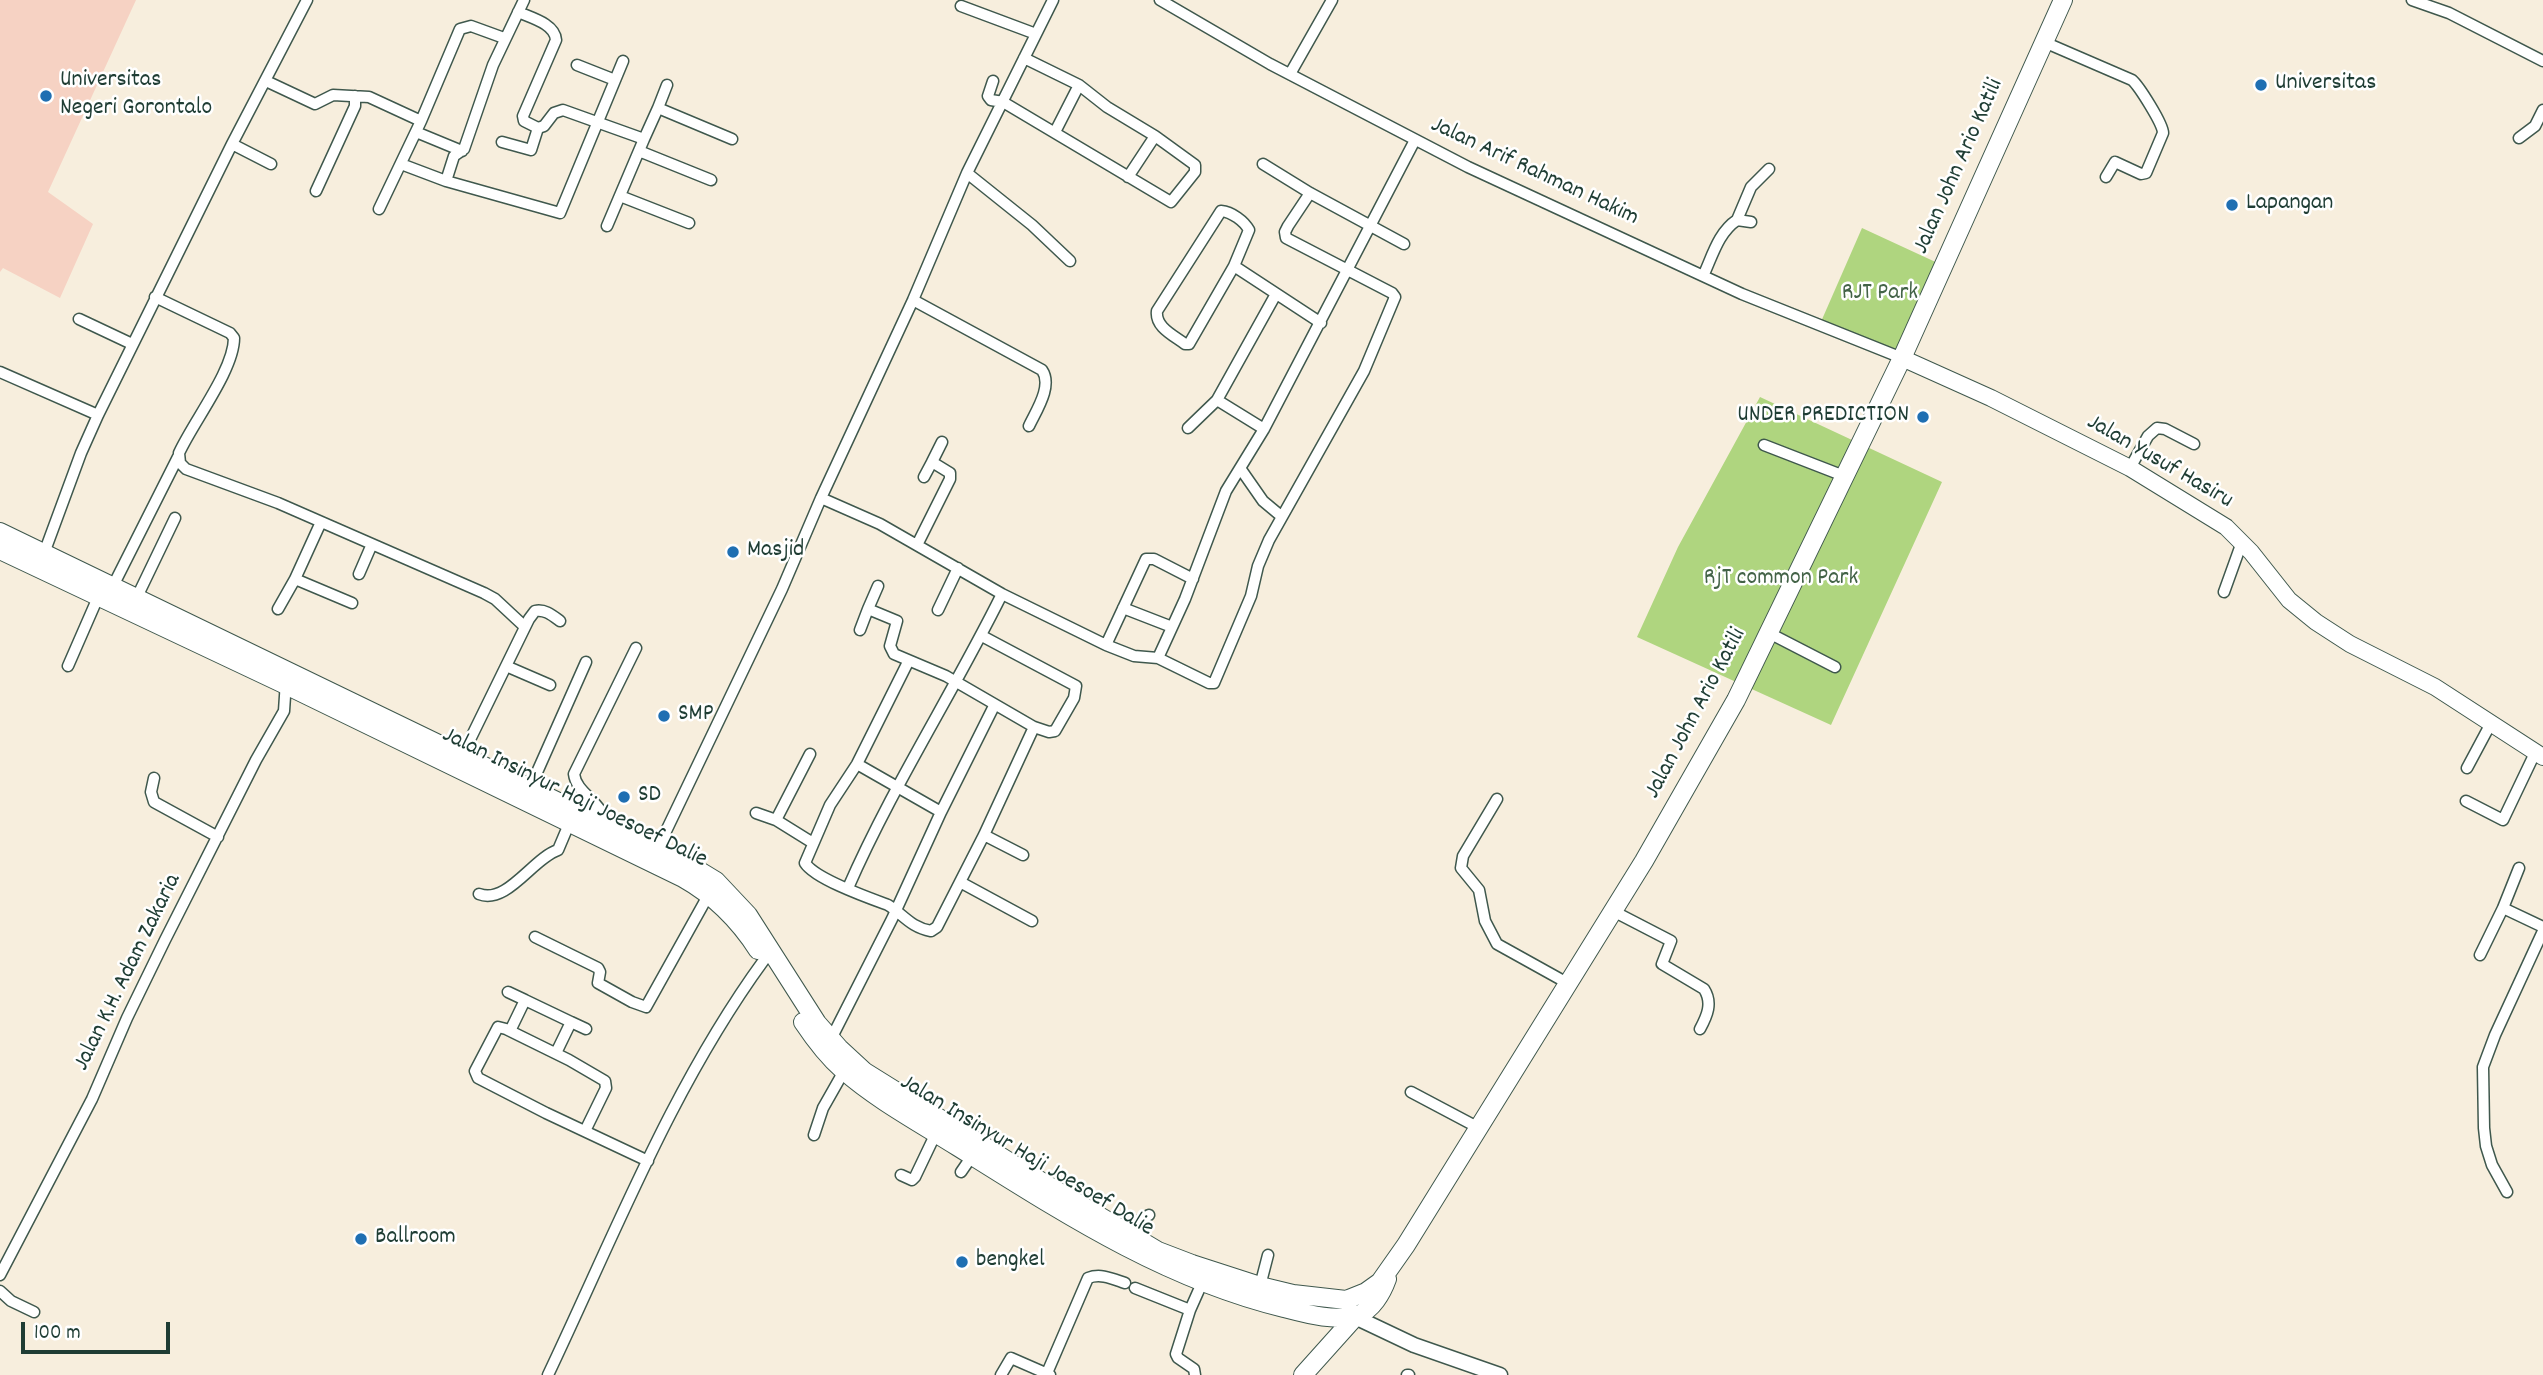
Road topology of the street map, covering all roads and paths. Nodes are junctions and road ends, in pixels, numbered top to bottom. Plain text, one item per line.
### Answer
1 (307, 0) edge
2 (524, 0) edge
3 (1053, 0) edge
4 (1160, 0) edge
5 (1332, 0) edge
6 (2063, 0) edge
7 (2412, 0) edge
8 (961, 6) dead end
9 (518, 12) junction
10 (1036, 34) junction
11 (504, 38) junction
12 (2043, 42) junction
13 (1024, 58) junction
14 (623, 61) dead end
15 (2543, 61) edge
16 (577, 65) dead end
17 (1290, 74) junction
18 (615, 80) junction
19 (266, 81) junction
20 (993, 81) dead end
21 (1079, 85) junction
22 (667, 86) dead end
23 (355, 96) junction
24 (1003, 102) junction
25 (658, 108) junction
26 (2543, 110) edge
27 (421, 121) junction
28 (598, 122) junction
29 (538, 128) junction
30 (416, 132) junction
31 (1055, 132) junction
32 (1155, 136) junction
33 (2519, 138) dead end
34 (644, 139) junction
35 (732, 139) dead end
36 (1415, 140) junction
37 (502, 142) dead end
38 (232, 144) junction
39 (463, 151) junction
40 (639, 151) junction
41 (1263, 163) dead end
42 (271, 164) dead end
43 (401, 164) junction
44 (1769, 169) dead end
45 (967, 173) junction
46 (1128, 177) junction
47 (2106, 177) dead end
48 (710, 180) dead end
49 (446, 181) junction
50 (316, 191) dead end
51 (1310, 192) junction
52 (620, 196) junction
53 (379, 209) dead end
54 (1737, 220) junction
55 (1751, 222) dead end
56 (689, 223) dead end
57 (607, 226) dead end
58 (1370, 226) junction
59 (1404, 244) dead end
60 (1070, 261) dead end
61 (1234, 266) junction
62 (1349, 269) junction
63 (1704, 274) junction
64 (1276, 294) junction
65 (155, 297) junction
66 (913, 300) junction
67 (79, 319) dead end
68 (1321, 323) junction
69 (132, 344) junction
70 (1902, 358) junction
71 (0, 372) edge
72 (1217, 400) junction
73 (98, 415) junction
74 (1029, 426) dead end
75 (1188, 428) dead end
76 (1265, 429) junction
77 (942, 442) dead end
78 (2194, 444) dead end
79 (1764, 445) dead end
80 (178, 457) junction
81 (932, 462) junction
82 (1240, 468) junction
83 (2130, 468) junction
84 (1844, 476) junction
85 (924, 477) dead end
86 (821, 498) junction
87 (1281, 516) junction
88 (175, 518) dead end
89 (321, 522) junction
90 (0, 532) edge
91 (2242, 542) junction
92 (372, 544) junction
93 (917, 545) junction
94 (0, 550) edge
95 (41, 560) junction
96 (958, 568) junction
97 (359, 574) dead end
98 (295, 579) junction
99 (1193, 579) junction
100 (878, 586) dead end
101 (106, 591) junction
102 (2224, 592) dead end
103 (1002, 594) junction
104 (137, 597) junction
105 (352, 603) dead end
106 (1123, 608) junction
107 (278, 609) dead end
108 (868, 609) junction
109 (938, 610) dead end
110 (560, 621) dead end
111 (524, 626) junction
112 (1172, 627) junction
113 (860, 630) dead end
114 (1769, 633) junction
115 (982, 636) junction
116 (1106, 645) junction
117 (636, 648) dead end
118 (1158, 658) junction
119 (586, 662) dead end
120 (908, 662) junction
121 (68, 666) dead end
122 (506, 666) junction
123 (1835, 667) dead end
124 (286, 678) junction
125 (956, 683) junction
126 (550, 685) dead end
127 (994, 706) junction
128 (2490, 724) junction
129 (1034, 727) junction
130 (810, 754) dead end
131 (2539, 755) edge
132 (462, 756) junction
133 (857, 764) junction
134 (2467, 768) dead end
135 (154, 778) dead end
136 (898, 787) junction
137 (530, 788) junction
138 (1497, 799) dead end
139 (2466, 801) dead end
140 (941, 812) junction
141 (756, 813) dead end
142 (776, 820) junction
143 (598, 821) junction
144 (569, 824) junction
145 (984, 835) junction
146 (218, 837) junction
147 (813, 843) junction
148 (1023, 855) dead end
149 (653, 856) junction
150 (2519, 869) dead end
151 (960, 882) junction
152 (848, 888) junction
153 (479, 894) dead end
154 (709, 894) junction
155 (2503, 908) junction
156 (1613, 911) junction
157 (894, 914) junction
158 (1032, 921) dead end
159 (2543, 929) edge
160 (536, 937) dead end
161 (2480, 955) dead end
162 (765, 960) junction
163 (1569, 984) junction
164 (508, 992) dead end
165 (525, 1000) junction
166 (571, 1022) junction
167 (586, 1029) dead end
168 (1700, 1029) dead end
169 (510, 1031) junction
170 (831, 1039) junction
171 (556, 1053) junction
172 (844, 1071) junction
173 (1411, 1092) dead end
174 (1479, 1128) junction
175 (584, 1131) junction
176 (936, 1133) junction
177 (814, 1135) dead end
178 (972, 1156) junction
179 (648, 1161) junction
180 (961, 1172) dead end
181 (901, 1175) dead end
182 (2507, 1192) dead end
183 (1149, 1215) dead end
184 (1128, 1234) junction
185 (1268, 1255) dead end
186 (0, 1275) edge
187 (1202, 1283) junction
188 (1260, 1286) junction
189 (0, 1291) edge
190 (1190, 1311) junction
191 (1352, 1311) junction
192 (34, 1312) dead end
193 (1490, 1373) edge
194 (1048, 1374) edge
195 (548, 1375) edge
196 (1001, 1375) edge
197 (1195, 1375) edge
198 (1303, 1375) edge

1 - 19 street
2 - 9 street
3 - 10 street
4 - 17 street, Jalan Arif Rahman Hakim
5 - 17 street
6 - 12 main road, Jalan John Ario Katili
7 - 15 street
8 - 10 street
9 - 11 street
9 - 29 street
10 - 13 street
11 - 27 street
11 - 39 street
12 - 47 street
12 - 70 main road, Jalan John Ario Katili
13 - 21 street
13 - 24 street
14 - 18 street
16 - 18 street
17 - 36 street, Jalan Arif Rahman Hakim
18 - 28 street
19 - 23 street
19 - 38 street
20 - 24 street
21 - 31 street
21 - 32 street
22 - 25 street
23 - 27 street
23 - 50 street
24 - 31 street
24 - 45 street
25 - 34 street
25 - 35 street
26 - 33 street
27 - 30 street
28 - 29 street
28 - 34 street
28 - 49 street
29 - 37 street
30 - 39 street
30 - 43 street
31 - 46 street
32 - 46 street
32 - 46 street
34 - 40 street
36 - 58 street
36 - 63 street, Jalan Arif Rahman Hakim
38 - 42 street
38 - 65 street
39 - 49 street
40 - 48 street
40 - 52 street
41 - 51 street
43 - 49 street
43 - 53 street
44 - 54 street
45 - 60 street
45 - 66 street
51 - 58 street
51 - 62 street
52 - 56 street
52 - 57 street
54 - 55 street
54 - 63 street
58 - 59 street
58 - 62 street
61 - 61 street
61 - 64 street
62 - 68 street
62 - 87 street
63 - 70 street, Jalan Arif Rahman Hakim
64 - 68 street
64 - 72 street
65 - 69 street
65 - 80 street
66 - 74 street
66 - 86 street
67 - 69 street
68 - 76 street
69 - 73 street
70 - 83 main road, Jalan Yusuf Hasiru
70 - 84 main road, Jalan John Ario Katili
71 - 73 street
72 - 75 street
72 - 76 street
73 - 95 street
76 - 82 street
77 - 81 street
78 - 83 street
79 - 84 street
80 - 89 street
80 - 101 street
81 - 85 street
81 - 93 street
82 - 87 street
82 - 99 street
83 - 91 main road, Jalan Yusuf Hasiru
84 - 114 main road, Jalan John Ario Katili
86 - 93 street
86 - 149 street
87 - 118 street
88 - 104 street
89 - 92 street
89 - 98 street
90 - 95 main road, Jalan Insinyur Haji Joesoef Dalie
91 - 102 street
91 - 128 main road, Jalan Yusuf Hasiru
92 - 97 street
92 - 111 street
93 - 96 street
94 - 95 main road, Jalan Insinyur Haji Joesoef Dalie
95 - 101 main road, Jalan Insinyur Haji Joesoef Dalie
96 - 103 street
96 - 109 street
98 - 105 street
98 - 107 street
99 - 106 street
99 - 112 street
100 - 108 street
101 - 104 main road, Jalan Insinyur Haji Joesoef Dalie
101 - 121 street
101 - 124 main road, Jalan Insinyur Haji Joesoef Dalie
103 - 115 street
103 - 116 street
104 - 124 main road, Jalan Insinyur Haji Joesoef Dalie
106 - 112 street
106 - 116 street
108 - 113 street
108 - 120 street
110 - 111 street
111 - 122 street
112 - 118 street
114 - 123 street
114 - 156 main road, Jalan John Ario Katili
115 - 125 street
115 - 129 street
116 - 118 street
117 - 143 street
119 - 137 street
120 - 125 street
120 - 133 street
122 - 126 street
122 - 132 street
124 - 132 main road, Jalan Insinyur Haji Joesoef Dalie
124 - 144 main road, Jalan Insinyur Haji Joesoef Dalie
124 - 146 street, Jalan K.H. Adam Zakaria
125 - 127 street
125 - 136 street
127 - 129 street
127 - 140 street
128 - 131 main road, Jalan Yusuf Hasiru
128 - 134 street
129 - 145 street
130 - 142 street
131 - 139 street
132 - 137 main road, Jalan Insinyur Haji Joesoef Dalie
133 - 136 street
133 - 147 street
135 - 146 street
136 - 140 street
136 - 152 street
137 - 143 main road, Jalan Insinyur Haji Joesoef Dalie
138 - 163 street
140 - 157 street
141 - 142 street
142 - 147 street
143 - 149 main road, Jalan Insinyur Haji Joesoef Dalie
144 - 149 main road, Jalan Insinyur Haji Joesoef Dalie
144 - 153 street
145 - 148 street
145 - 151 street
146 - 186 street, Jalan K.H. Adam Zakaria
147 - 152 street
149 - 154 main road, Jalan Insinyur Haji Joesoef Dalie
149 - 170 main road, Jalan Insinyur Haji Joesoef Dalie
150 - 155 street
151 - 157 street
151 - 158 street
152 - 157 street
154 - 160 street
154 - 162 main road, Jalan Insinyur Haji Joesoef Dalie
155 - 159 street
155 - 161 street
156 - 163 main road, Jalan John Ario Katili
156 - 168 street
157 - 170 street
159 - 182 street
162 - 172 main road, Jalan Insinyur Haji Joesoef Dalie
162 - 179 street
163 - 174 main road, Jalan John Ario Katili
164 - 165 street
165 - 166 street
165 - 169 street
166 - 167 street
166 - 171 street
169 - 171 street
169 - 175 street
170 - 184 main road, Jalan Insinyur Haji Joesoef Dalie
171 - 175 street
172 - 176 main road, Jalan Insinyur Haji Joesoef Dalie
172 - 177 street
173 - 174 street
174 - 191 main road, Jalan John Ario Katili
175 - 179 street
176 - 178 main road, Jalan Insinyur Haji Joesoef Dalie
176 - 181 street
178 - 180 street
178 - 187 main road, Jalan Insinyur Haji Joesoef Dalie
179 - 195 street
183 - 184 street
184 - 188 main road, Jalan Insinyur Haji Joesoef Dalie
185 - 188 street
187 - 190 street
187 - 191 main road, Jalan Insinyur Haji Joesoef Dalie
188 - 191 main road, Jalan Insinyur Haji Joesoef Dalie
189 - 192 street
190 - 194 street
190 - 197 street
191 - 193 street
191 - 198 main road
194 - 196 street

